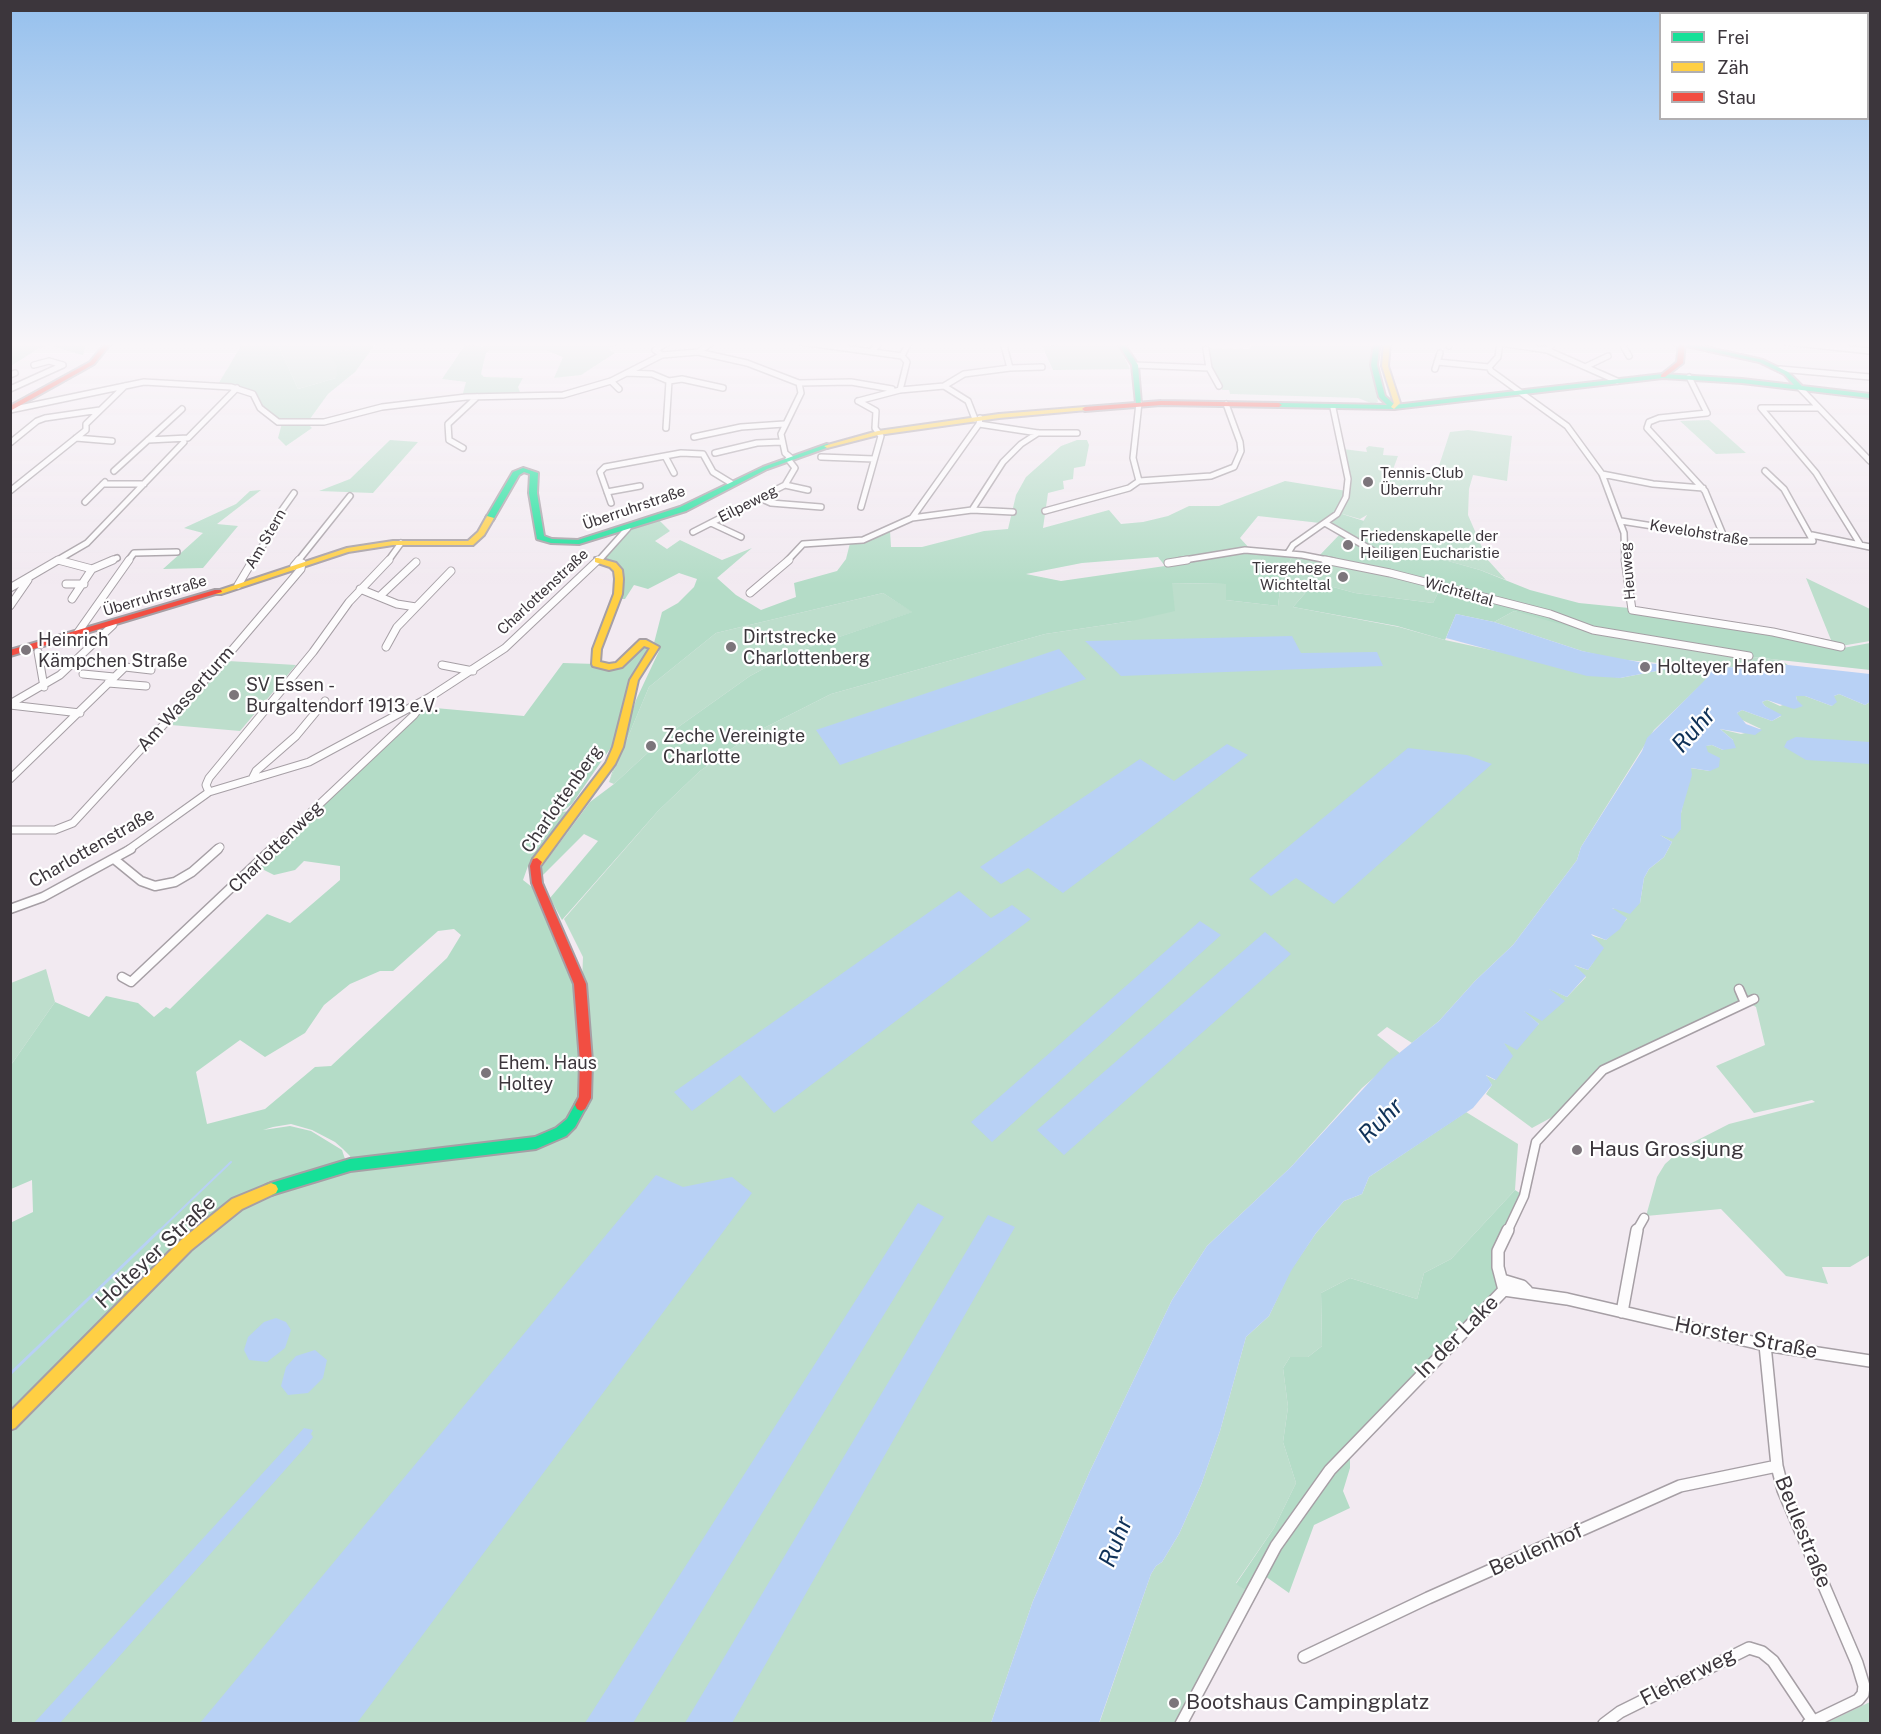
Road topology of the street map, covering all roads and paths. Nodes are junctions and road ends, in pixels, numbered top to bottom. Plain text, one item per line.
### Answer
1 (38, 423) edge
2 (87, 423) edge
3 (167, 423) edge
4 (203, 423) edge
5 (449, 423) edge
6 (666, 423) edge
7 (877, 423) edge
8 (956, 423) edge
9 (976, 423) edge
10 (991, 423) edge
11 (1137, 423) edge
12 (1233, 423) edge
13 (1336, 423) edge
14 (1563, 423) edge
15 (1649, 423) edge
16 (1774, 423) edge
17 (1833, 423) edge
18 (784, 424) joint
19 (666, 428) dead end
20 (878, 433) junction
21 (1038, 433) junction
22 (1077, 433) dead end
23 (694, 437) dead end
24 (76, 438) junction
25 (148, 440) junction
26 (112, 441) dead end
27 (184, 442) dead end
28 (781, 442) junction
29 (10, 443) edge
30 (463, 448) dead end
31 (715, 453) dead end
32 (665, 456) junction
33 (821, 457) dead end
34 (789, 459) junction
35 (874, 459) junction
36 (1870, 461) edge
37 (114, 471) dead end
38 (1765, 471) dead end
39 (674, 473) dead end
40 (1602, 474) junction
41 (1138, 481) junction
42 (731, 483) junction
43 (144, 484) junction
44 (784, 485) junction
45 (639, 486) dead end
46 (1703, 488) junction
47 (808, 490) dead end
48 (10, 491) edge
49 (607, 492) junction
50 (294, 493) dead end
51 (350, 496) dead end
52 (760, 498) junction
53 (85, 502) dead end
54 (611, 503) dead end
55 (821, 507) dead end
56 (861, 507) dead end
57 (972, 510) junction
58 (1045, 511) dead end
59 (1013, 512) dead end
60 (912, 518) junction
61 (1621, 521) junction
62 (711, 523) junction
63 (1324, 523) junction
64 (628, 528) junction
65 (693, 532) dead end
66 (741, 537) dead end
67 (1724, 537) junction
68 (1812, 538) junction
69 (401, 543) junction
70 (1860, 544) junction
71 (1870, 547) edge
72 (177, 552) dead end
73 (1288, 552) junction
74 (1377, 553) dead end
75 (117, 558) dead end
76 (600, 559) junction
77 (58, 561) junction
78 (416, 562) dead end
79 (1168, 563) dead end
80 (298, 564) junction
81 (92, 569) junction
82 (451, 571) dead end
83 (31, 577) junction
84 (84, 584) junction
85 (66, 585) dead end
86 (238, 585) junction
87 (10, 588) edge
88 (360, 589) junction
89 (750, 593) dead end
90 (380, 596) junction
91 (72, 599) dead end
92 (10, 606) edge
93 (416, 607) junction
94 (113, 625) junction
95 (76, 635) junction
96 (386, 647) dead end
97 (1841, 647) dead end
98 (38, 652) dead end
99 (10, 653) edge
100 (1749, 656) dead end
101 (441, 665) dead end
102 (151, 670) dead end
103 (473, 671) junction
104 (83, 674) dead end
105 (114, 677) junction
106 (108, 683) junction
107 (146, 686) dead end
108 (44, 687) junction
109 (325, 701) dead end
110 (424, 701) junction
111 (10, 704) edge
112 (80, 713) junction
113 (10, 779) edge
114 (252, 779) junction
115 (209, 792) junction
116 (10, 830) edge
117 (220, 847) dead end
118 (114, 859) junction
119 (10, 909) edge
120 (122, 977) dead end
121 (1739, 989) dead end
122 (571, 1123) joint
123 (1644, 1218) dead end
124 (1503, 1285) junction
125 (1622, 1312) junction
126 (1765, 1345) junction
127 (1870, 1361) edge
128 (10, 1423) edge
129 (1777, 1466) junction
130 (1304, 1657) dead end
131 (1848, 1705) joint
132 (1811, 1722) edge
133 (1181, 1724) edge
134 (1604, 1724) edge

1 - 29 street
2 - 24 street
3 - 25 street
4 - 25 street
5 - 30 street
6 - 19 street
7 - 20 street
8 - 20 main road, Überruhrstraße
9 - 60 street
10 - 21 street
11 - 41 street
12 - 41 street
13 - 63 street
14 - 40 street, Heuweg
15 - 46 street
16 - 70 street
17 - 36 street
18 - 23 street
18 - 28 street
20 - 34 main road, Überruhrstraße
20 - 35 street
21 - 22 street
21 - 57 street
24 - 26 street
24 - 48 street
25 - 37 street
27 - 43 street
28 - 31 street
28 - 34 street
32 - 39 street
32 - 42 street
32 - 49 street
33 - 35 street
34 - 42 main road, Überruhrstraße
34 - 44 street, Eilpeweg
35 - 56 street
38 - 68 street
40 - 46 street
40 - 61 street, Heuweg
41 - 58 street
42 - 64 main road, Überruhrstraße
43 - 53 street
43 - 77 street
44 - 47 street, Eilpeweg
44 - 52 street, Eilpeweg
45 - 49 street
46 - 67 street
49 - 54 street
50 - 86 street, Am Stern
51 - 80 street, Am Wasserturm
52 - 55 street
52 - 62 street, Eilpeweg
57 - 59 street
57 - 60 street
60 - 89 street
61 - 67 street, Kevelohstraße
61 - 97 street, Heuweg
62 - 65 street, Eilpeweg
62 - 66 street, Eilpeweg
63 - 73 street
63 - 74 street
64 - 69 main road, Überruhrstraße
64 - 76 street, Charlottenstraße
67 - 68 street, Kevelohstraße
68 - 70 street, Kevelohstraße
69 - 80 main road, Überruhrstraße
69 - 88 street
70 - 71 street, Kevelohstraße
72 - 95 street
73 - 79 street, Wichteltal
73 - 100 street, Wichteltal
75 - 81 street
76 - 103 street, Charlottenstraße
76 - 122 main road, Charlottenberg
77 - 81 street
77 - 83 street
78 - 90 street
80 - 86 main road, Überruhrstraße
80 - 116 street, Am Wasserturm
81 - 84 street
82 - 93 street
83 - 87 street
83 - 92 street
84 - 85 street
84 - 91 street
86 - 94 main road, Überruhrstraße
88 - 90 street
88 - 115 street
90 - 93 street
93 - 96 street
94 - 95 main road, Überruhrstraße
94 - 108 street
95 - 99 main road, Überruhrstraße
98 - 108 street
101 - 103 street
102 - 105 street
103 - 110 street, Charlottenstraße
104 - 105 street
105 - 106 street
106 - 107 street
106 - 112 street
108 - 111 street
109 - 114 street
110 - 114 street, Charlottenstraße
110 - 120 street, Charlottenweg
111 - 112 street
112 - 113 street
114 - 115 street, Charlottenstraße
115 - 118 street, Charlottenstraße
117 - 118 street
118 - 119 street, Charlottenstraße
121 - 124 street, In der Lake
122 - 128 main road, Holteyer Straße
123 - 125 street
124 - 125 street, Horster Straße
124 - 133 street, In der Lake
125 - 126 street, Horster Straße
126 - 127 street, Horster Straße
126 - 129 street, Beulestraße
129 - 130 street, Beulenhof
129 - 131 street, Beulestraße
131 - 132 street, Fleherweg
132 - 134 street, Fleherweg

